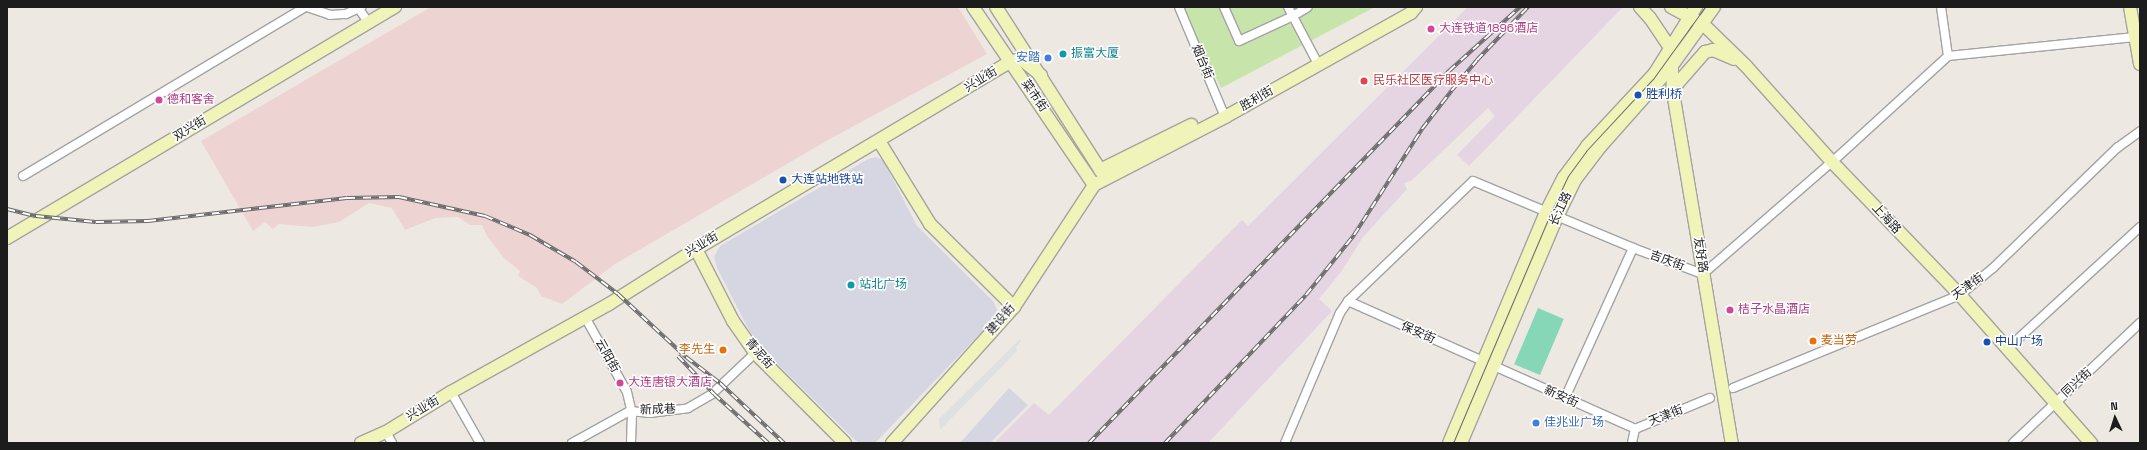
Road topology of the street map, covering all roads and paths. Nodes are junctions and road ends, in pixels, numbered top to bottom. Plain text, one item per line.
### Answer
1 (306, 7) edge
2 (395, 7) edge
3 (974, 7) edge
4 (996, 7) edge
5 (1179, 7) edge
6 (1224, 7) edge
7 (1288, 7) edge
8 (1308, 7) edge
9 (1640, 7) edge
10 (1672, 7) edge
11 (1714, 7) edge
12 (1941, 7) edge
13 (2130, 7) edge
14 (360, 8) edge
15 (1408, 8) edge
16 (1693, 12) edge
17 (1293, 16) junction
18 (368, 22) junction
19 (1703, 24) junction
20 (2135, 37) junction
21 (1671, 49) junction
22 (1948, 56) junction
23 (1316, 61) junction
24 (2140, 61) edge
25 (1010, 62) junction
26 (1671, 66) junction
27 (1746, 66) junction
28 (1040, 75) junction
29 (1673, 92) junction
30 (1224, 114) junction
31 (2140, 131) edge
32 (879, 141) junction
33 (1832, 162) junction
34 (1103, 174) junction
35 (23, 176) dead end
36 (1094, 185) junction
37 (1552, 214) junction
38 (2140, 227) edge
39 (7, 238) edge
40 (1633, 248) junction
41 (696, 249) junction
42 (1703, 274) junction
43 (1960, 295) junction
44 (1348, 301) junction
45 (1014, 307) junction
46 (585, 317) junction
47 (2140, 323) edge
48 (2008, 348) junction
49 (755, 353) junction
50 (1488, 364) junction
51 (1733, 388) dead end
52 (451, 392) junction
53 (1565, 398) junction
54 (1710, 398) dead end
55 (2056, 403) junction
56 (630, 411) junction
57 (1635, 429) junction
58 (386, 432) junction
59 (361, 443) edge
60 (392, 443) edge
61 (480, 443) edge
62 (572, 443) edge
63 (631, 443) edge
64 (845, 443) edge
65 (892, 443) edge
66 (1285, 443) edge
67 (1449, 443) edge
68 (1461, 443) edge
69 (1632, 443) edge
70 (1732, 443) edge
71 (2013, 443) edge
72 (2091, 443) edge

1 - 14 street
1 - 35 street
2 - 18 main road, 双兴街
3 - 25 main road, 菜市街
4 - 28 main road
5 - 30 street, 烟台街
6 - 17 street
7 - 17 street
8 - 17 street
9 - 21 main road
10 - 16 main road, 上海路
11 - 19 main road, 长江路
12 - 22 street
13 - 20 main road
14 - 18 street
15 - 23 main road, 胜利街
16 - 19 main road, 上海路
16 - 21 main road, 长江路
17 - 23 street
18 - 39 main road, 双兴街
19 - 26 main road, 长江路
19 - 27 main road, 上海路
20 - 22 street
20 - 24 main road
21 - 26 main road, 友好路
21 - 37 main road, 长江路
22 - 33 street
23 - 30 main road, 胜利街
25 - 28 main road, 兴业街
25 - 32 main road, 兴业街
25 - 36 main road, 菜市街
26 - 29 main road, 友好路
26 - 37 main road, 长江路
27 - 29 main road
27 - 33 main road, 上海路
28 - 34 main road
29 - 42 main road, 友好路
30 - 34 main road, 胜利街
31 - 43 street, 天津街
32 - 41 main road, 兴业街
32 - 45 main road
33 - 42 street
33 - 43 main road, 上海路
34 - 36 main road, 胜利街
36 - 45 main road, 建设街
37 - 40 street, 吉庆街
37 - 44 street, 吉庆街
37 - 50 main road, 长江路
38 - 48 street
40 - 42 street, 吉庆街
40 - 53 street
41 - 46 main road, 兴业街
41 - 49 main road, 青泥街
42 - 70 main road, 友好路
43 - 48 main road, 上海路
43 - 51 street, 天津街
44 - 50 street, 保安街
44 - 66 street
45 - 65 main road, 建设街
46 - 52 main road, 兴业街
46 - 56 street, 云阳街
47 - 55 street, 同兴街
48 - 55 main road, 上海路
49 - 56 street, 新成巷
49 - 64 main road, 青泥街
50 - 53 street, 新安街
50 - 67 main road, 长江路
50 - 68 main road, 长江路
52 - 58 main road, 兴业街
52 - 61 street
53 - 57 street, 新安街
54 - 57 street, 天津街
55 - 71 street, 同兴街
55 - 72 main road, 上海路
56 - 62 street, 新成巷
56 - 63 street, 云阳街
57 - 69 street, 天津街
58 - 59 main road, 兴业街
58 - 60 street

